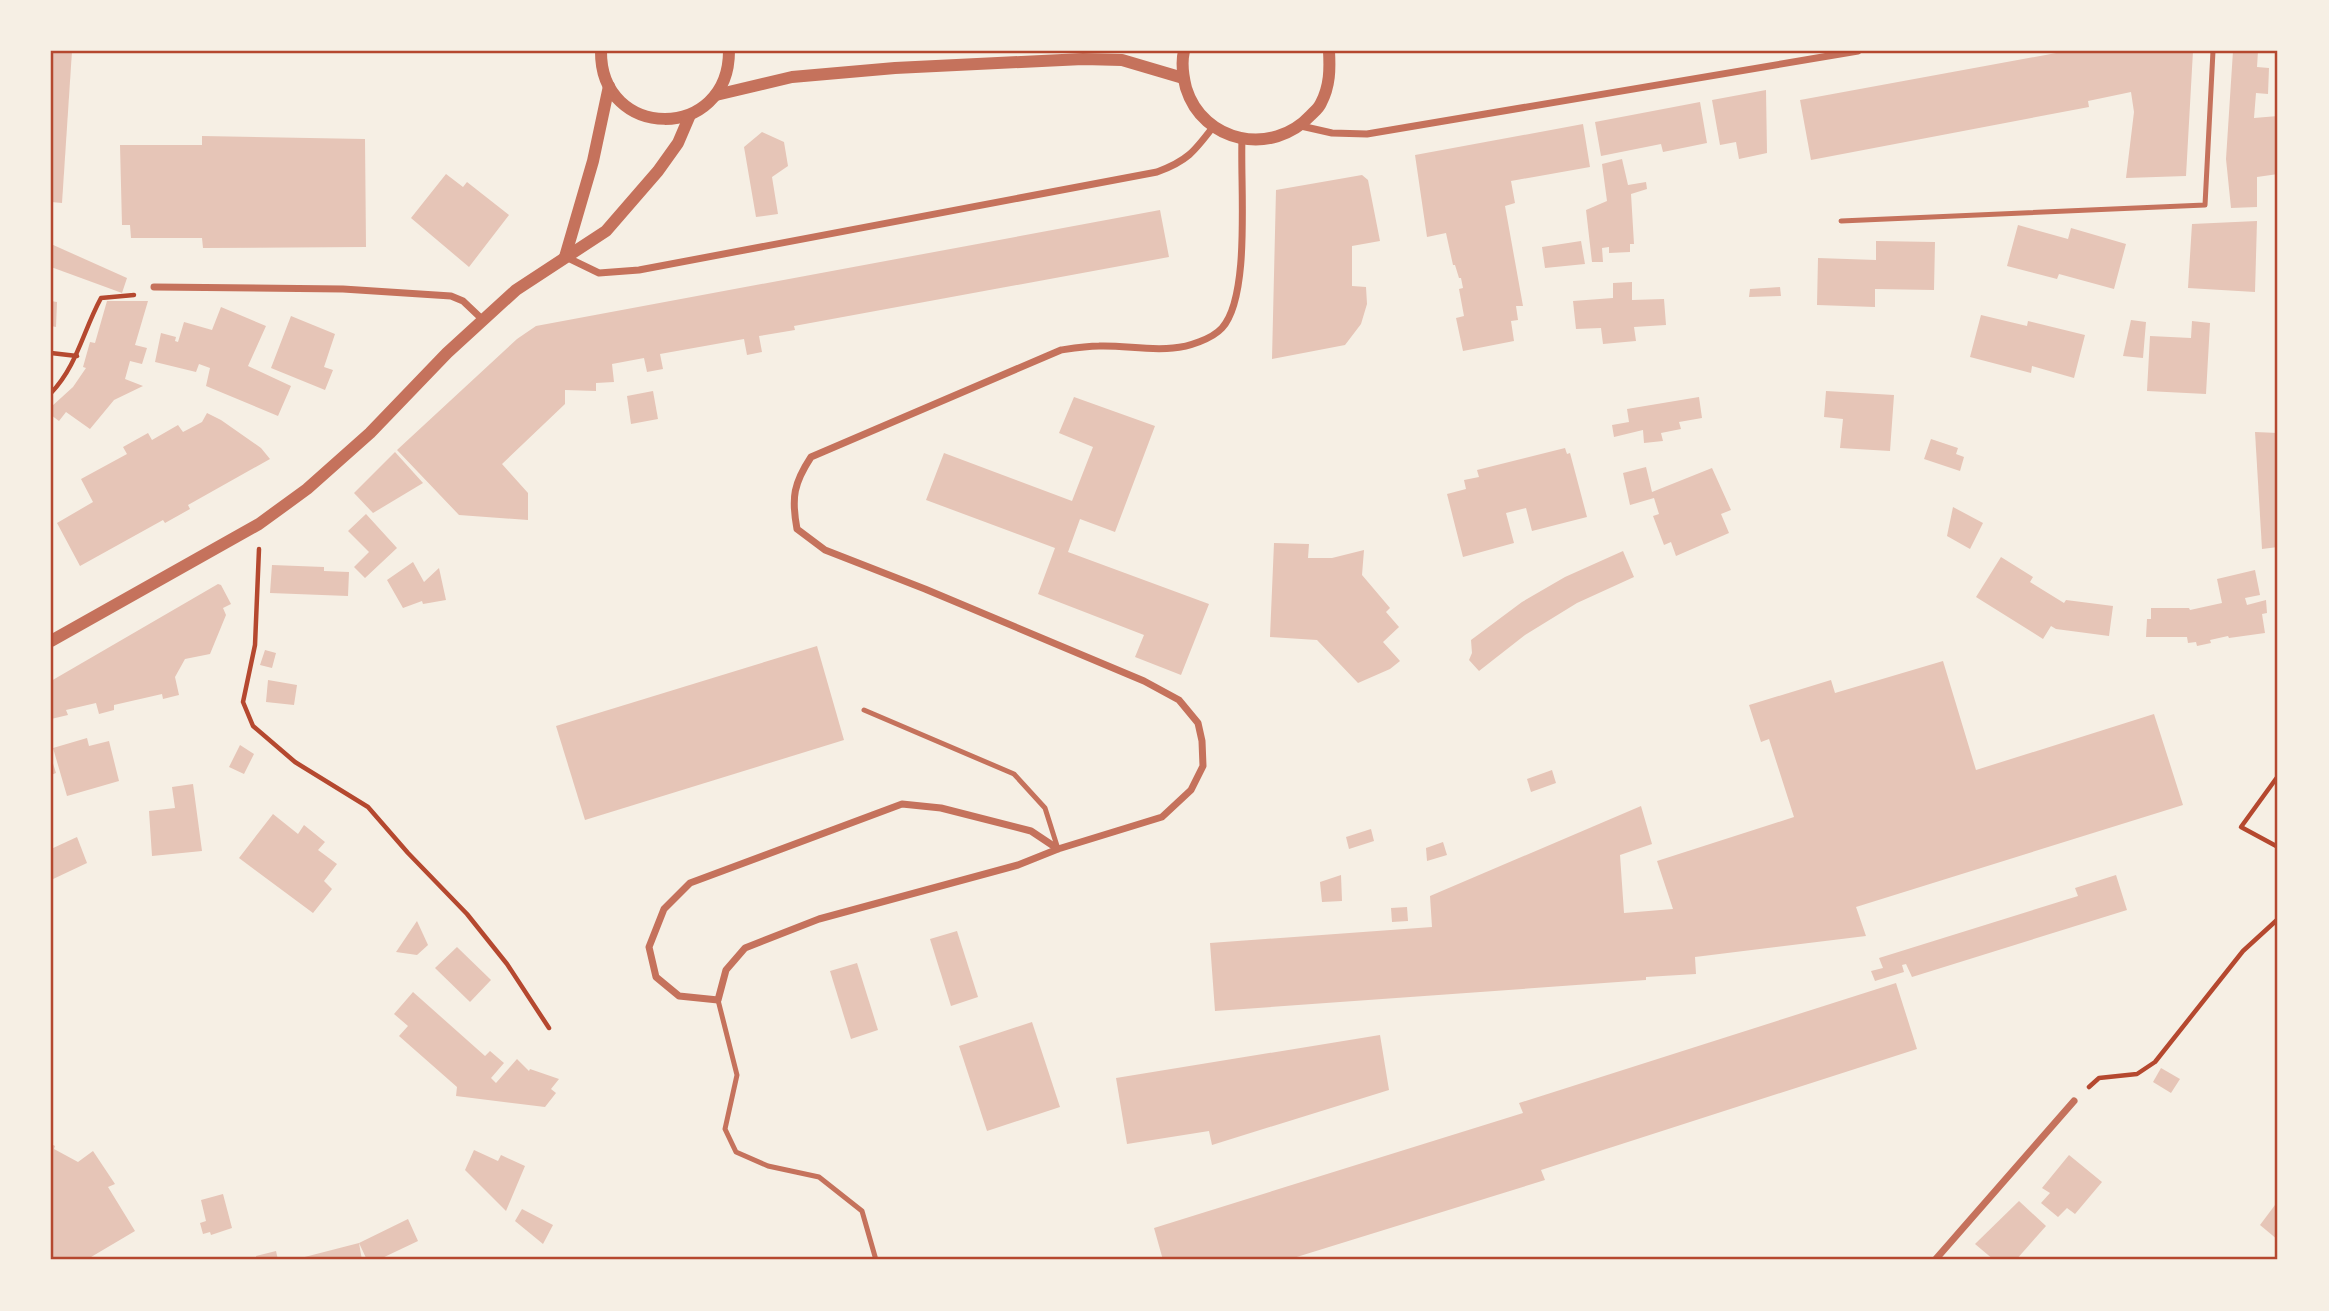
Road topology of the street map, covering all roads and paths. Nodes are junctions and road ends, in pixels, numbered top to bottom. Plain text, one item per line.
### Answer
1 (601, 51) edge
2 (729, 51) edge
3 (1184, 51) edge
4 (1329, 51) edge
5 (1858, 51) edge
6 (2213, 51) edge
7 (1183, 78) junction
8 (609, 86) junction
9 (716, 95) junction
10 (690, 115) junction
11 (1301, 126) junction
12 (1213, 127) junction
13 (1242, 140) junction
14 (1841, 220) dead end
15 (565, 257) junction
16 (155, 287) joint
17 (483, 320) junction
18 (51, 353) edge
19 (77, 356) junction
20 (51, 393) edge
21 (259, 524) junction
22 (51, 641) edge
23 (864, 710) dead end
24 (2278, 776) edge
25 (2278, 848) edge
26 (1058, 849) junction
27 (2278, 919) edge
28 (718, 1000) junction
29 (549, 1028) dead end
30 (2074, 1101) joint
31 (876, 1260) edge
32 (1935, 1260) edge

1 - 8 street
2 - 9 street
3 - 7 street
4 - 11 street
5 - 11 street
6 - 14 lane
7 - 9 street
7 - 12 street
8 - 10 street
8 - 15 street
9 - 10 street
10 - 15 street
11 - 13 street
12 - 13 street
12 - 15 street
13 - 26 street
15 - 17 street
16 - 17 street
16 - 19 path
17 - 21 street
18 - 19 path
19 - 20 path
21 - 22 street
21 - 29 path
23 - 26 lane
24 - 25 path
26 - 28 street
26 - 28 street
27 - 30 path
28 - 31 lane
30 - 32 street

